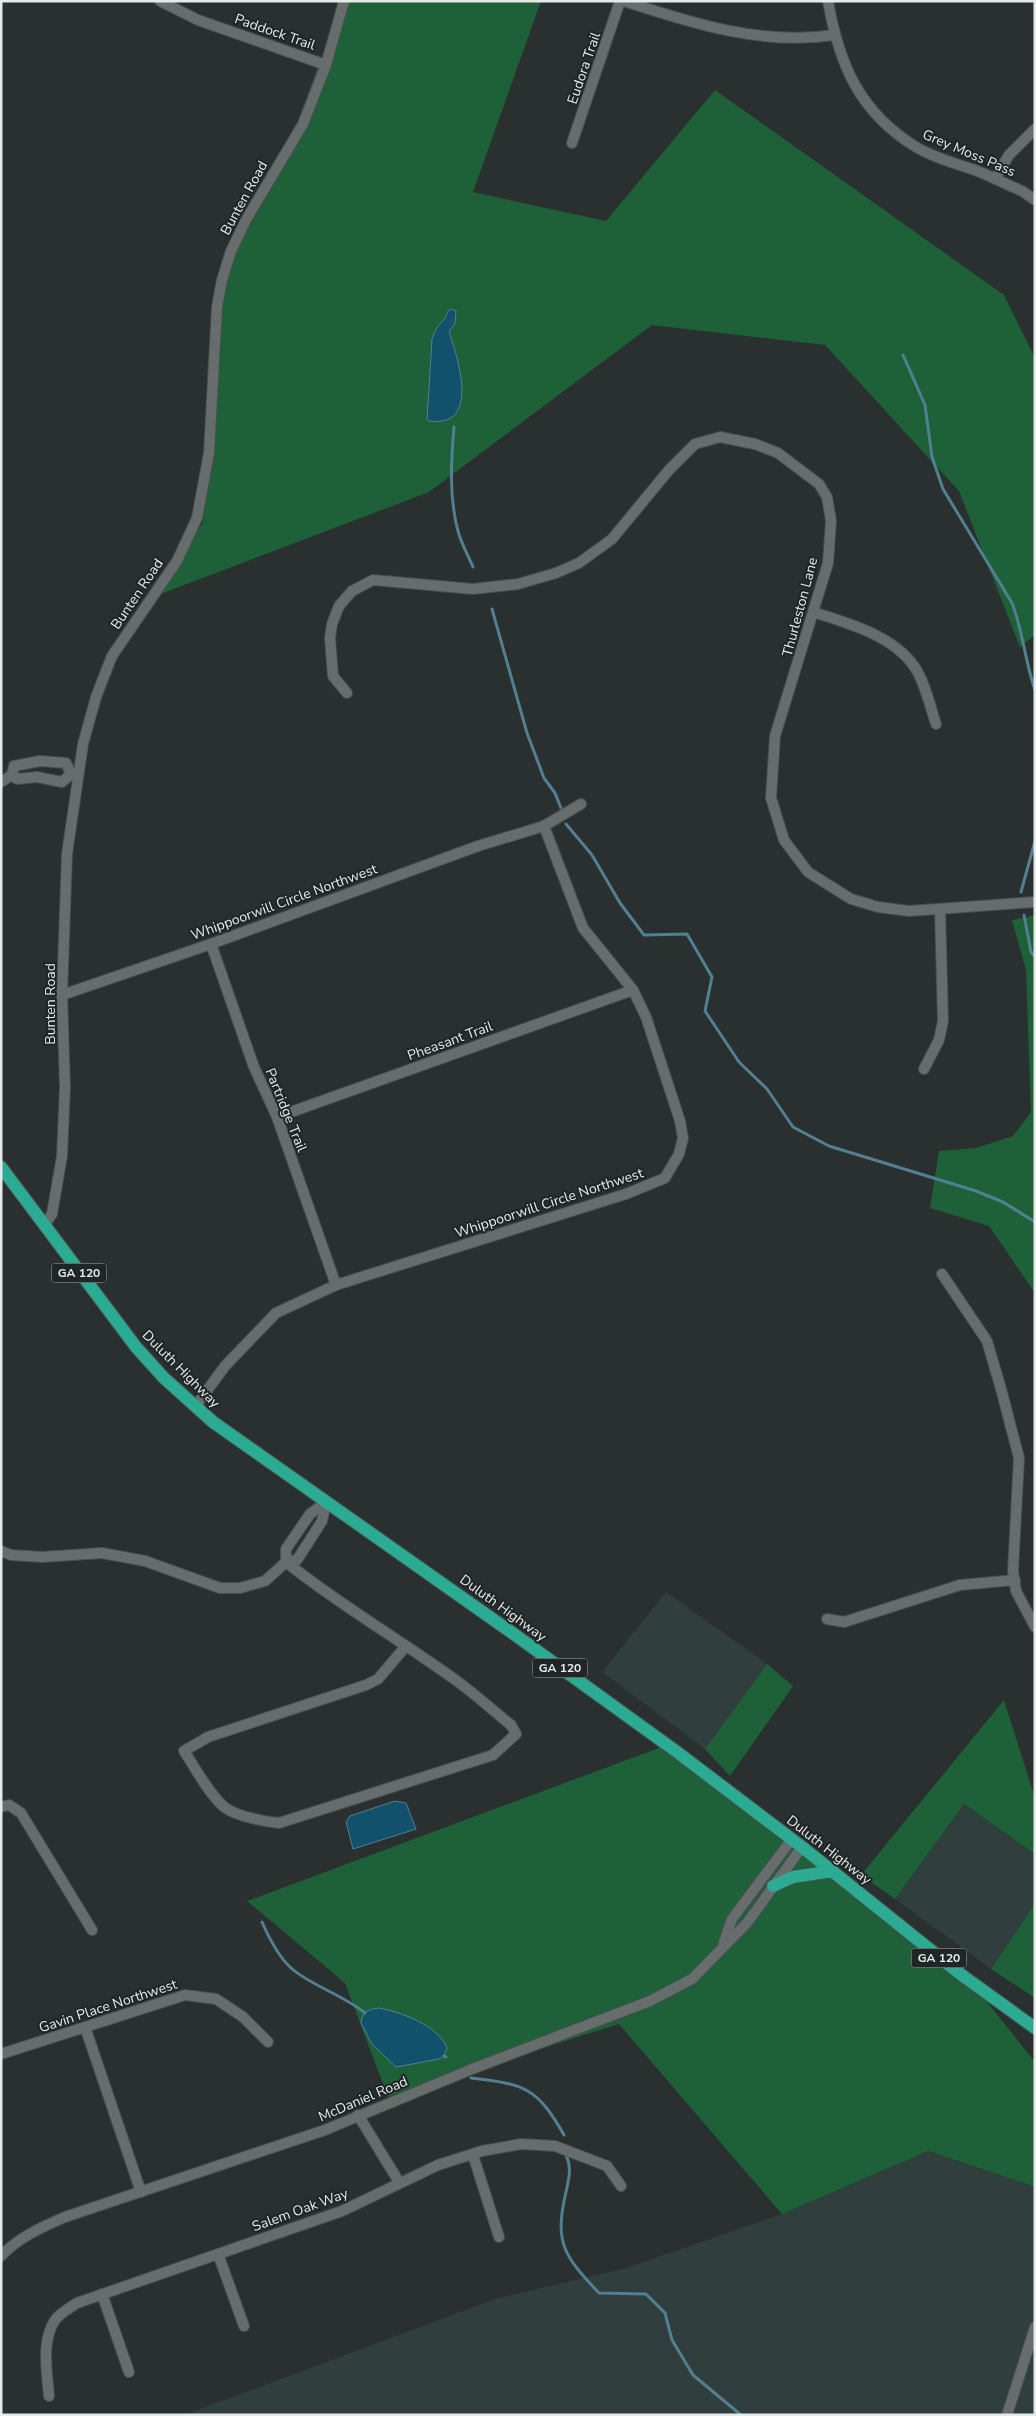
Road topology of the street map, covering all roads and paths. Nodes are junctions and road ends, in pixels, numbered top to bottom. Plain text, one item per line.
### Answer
1 (160, 1) edge
2 (344, 1) edge
3 (622, 1) edge
4 (828, 1) edge
5 (834, 34) junction
6 (326, 65) junction
7 (1035, 129) edge
8 (572, 143) dead end
9 (995, 179) junction
10 (1035, 200) edge
11 (813, 612) junction
12 (347, 693) dead end
13 (936, 724) dead end
14 (32, 762) junction
15 (12, 774) junction
16 (74, 774) junction
17 (33, 777) junction
18 (1, 782) edge
19 (581, 804) dead end
20 (544, 826) junction
21 (1035, 902) edge
22 (940, 909) junction
23 (211, 944) junction
24 (633, 990) junction
25 (62, 995) junction
26 (924, 1069) dead end
27 (277, 1117) junction
28 (1, 1167) edge
29 (45, 1224) junction
30 (942, 1274) dead end
31 (336, 1285) junction
32 (195, 1407) junction
33 (326, 1502) junction
34 (1, 1551) edge
35 (286, 1562) junction
36 (1015, 1580) junction
37 (827, 1619) dead end
38 (1035, 1628) edge
39 (406, 1646) junction
40 (1, 1807) edge
41 (797, 1843) junction
42 (833, 1872) junction
43 (774, 1886) junction
44 (92, 1930) dead end
45 (723, 1945) junction
46 (84, 2027) junction
47 (1035, 2028) edge
48 (268, 2042) dead end
49 (1, 2054) edge
50 (358, 2115) junction
51 (473, 2155) junction
52 (399, 2182) junction
53 (621, 2186) dead end
54 (141, 2192) junction
55 (499, 2237) dead end
56 (218, 2254) junction
57 (1, 2256) edge
58 (102, 2294) junction
59 (244, 2326) dead end
60 (1035, 2327) edge
61 (129, 2372) dead end
62 (49, 2396) dead end
63 (1007, 2415) edge

1 - 6 street, Paddock Trail
2 - 6 street, Bunten Road
3 - 5 street
3 - 8 street, Eudora Trail
4 - 5 street, Grey Moss Pass
5 - 9 street, Grey Moss Pass
6 - 16 street, Bunten Road
7 - 9 street
9 - 10 street, Grey Moss Pass
11 - 12 street, Thurleston Lane
11 - 13 street
11 - 22 street, Thurleston Lane
14 - 15 street
14 - 16 street
14 - 17 street
15 - 17 street
15 - 18 street
16 - 17 street
16 - 25 street, Bunten Road
19 - 20 street, Whippoorwill Circle Northwest
20 - 23 street, Whippoorwill Circle Northwest
20 - 24 street, Whippoorwill Circle Northwest
21 - 22 street, Thurleston Lane
22 - 26 street
23 - 25 street, Whippoorwill Circle Northwest
23 - 27 street, Partridge Trail
24 - 27 street, Pheasant Trail
24 - 31 street, Whippoorwill Circle Northwest
25 - 29 street, Bunten Road
27 - 31 street, Partridge Trail
28 - 29 main road, Duluth Highway / GA 120
29 - 32 main road, Duluth Highway / GA 120
30 - 36 street
31 - 32 street, Whippoorwill Circle Northwest
32 - 33 main road, Duluth Highway / GA 120
33 - 35 street
33 - 35 street
33 - 41 main road, Duluth Highway / GA 120
34 - 35 street
35 - 39 street
36 - 37 street
36 - 38 street
39 - 39 street
40 - 44 street
41 - 42 main road, Duluth Highway / GA 120
41 - 43 street, McDaniel Road
41 - 45 street, McDaniel Road
42 - 43 main road
42 - 47 main road, Duluth Highway / GA 120
43 - 45 street, McDaniel Road
45 - 50 street, McDaniel Road
46 - 48 street, Gavin Place Northwest
46 - 49 street, Gavin Place Northwest
46 - 54 street
50 - 52 street
50 - 54 street, McDaniel Road
51 - 52 street, Salem Oak Way
51 - 53 street, Salem Oak Way
51 - 55 street
52 - 56 street, Salem Oak Way
54 - 57 street, McDaniel Road
56 - 58 street, Salem Oak Way
56 - 59 street
58 - 61 street
58 - 62 street, Salem Oak Way
60 - 63 street

